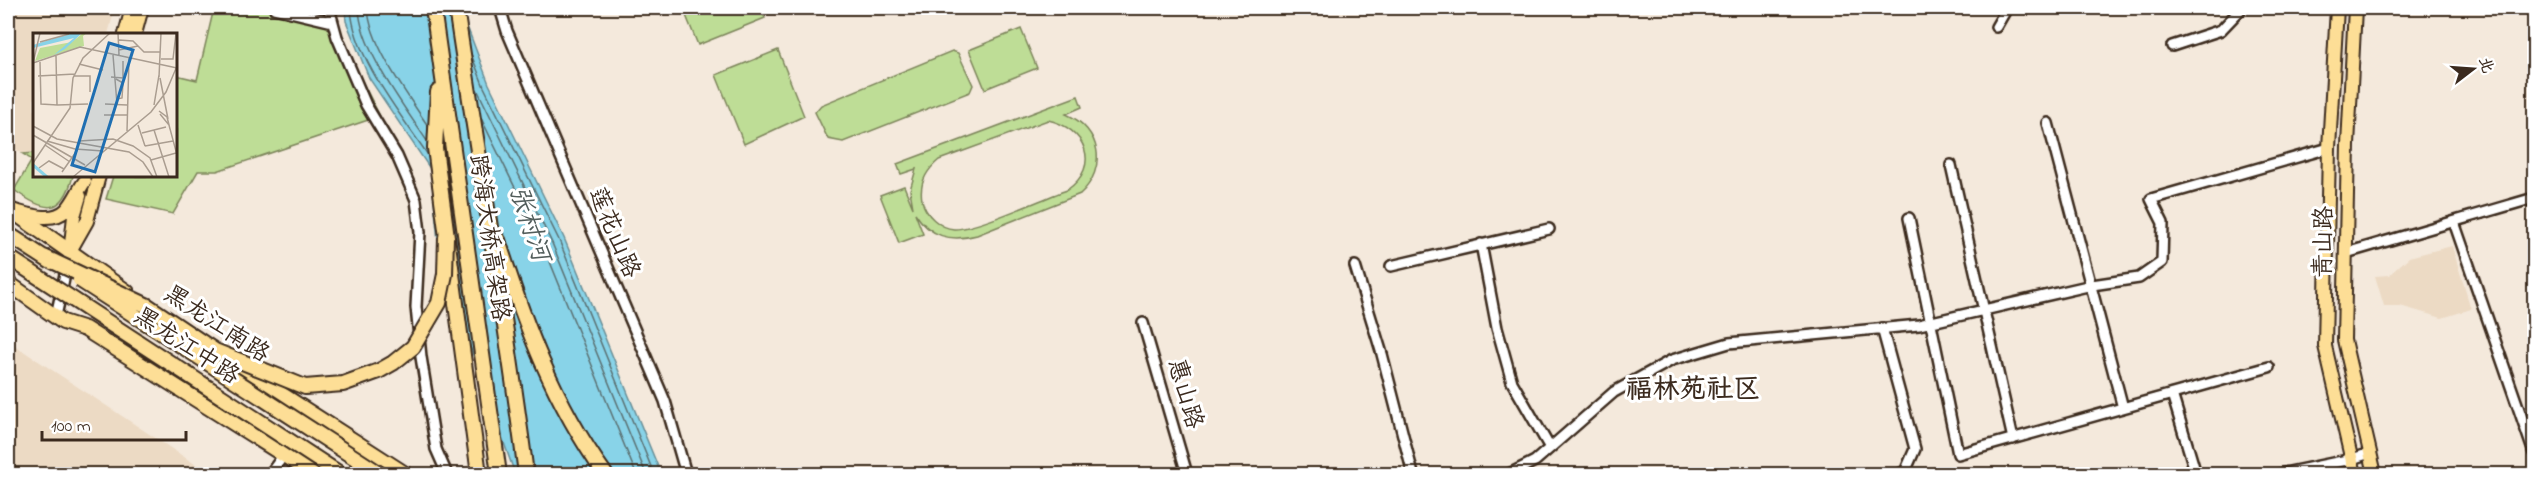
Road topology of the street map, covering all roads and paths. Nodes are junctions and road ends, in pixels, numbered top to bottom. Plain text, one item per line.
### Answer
1 (132, 8) edge
2 (142, 8) edge
3 (274, 8) edge
4 (329, 8) edge
5 (433, 8) edge
6 (456, 8) edge
7 (500, 8) edge
8 (2007, 8) edge
9 (2242, 8) edge
10 (2337, 8) edge
11 (2355, 8) edge
12 (333, 22) junction
13 (1996, 27) dead end
14 (124, 33) edge
15 (135, 33) edge
16 (2172, 46) dead end
17 (440, 60) junction
18 (2048, 123) dead end
19 (2329, 148) junction
20 (1951, 165) dead end
21 (99, 177) edge
22 (86, 178) edge
23 (482, 188) junction
24 (2535, 198) edge
25 (9, 209) edge
26 (1910, 218) dead end
27 (2454, 222) junction
28 (1549, 229) dead end
29 (8, 234) edge
30 (446, 237) junction
31 (1481, 244) junction
32 (70, 251) junction
33 (2346, 253) junction
34 (8, 257) edge
35 (44, 257) junction
36 (1355, 266) dead end
37 (1391, 266) dead end
38 (8, 283) edge
39 (2092, 285) junction
40 (1984, 310) junction
41 (56, 316) junction
42 (1931, 322) junction
43 (1143, 323) dead end
44 (1882, 328) junction
45 (215, 351) junction
46 (512, 367) junction
47 (2269, 367) dead end
48 (2172, 394) junction
49 (2123, 408) junction
50 (2013, 439) junction
51 (1550, 448) junction
52 (2370, 453) junction
53 (2535, 453) edge
54 (283, 456) junction
55 (2352, 459) junction
56 (1519, 472) edge
57 (270, 474) edge
58 (314, 474) edge
59 (340, 474) edge
60 (381, 474) edge
61 (405, 474) edge
62 (411, 474) edge
63 (447, 474) edge
64 (479, 474) edge
65 (500, 474) edge
66 (526, 474) edge
67 (535, 474) edge
68 (605, 474) edge
69 (686, 474) edge
70 (1187, 474) edge
71 (1413, 474) edge
72 (1509, 474) edge
73 (1899, 474) edge
74 (2196, 474) edge
75 (2280, 474) edge
76 (2355, 474) edge
77 (2375, 474) edge

1 - 14 main road
2 - 15 main road
3 - 12 street
4 - 12 street
5 - 17 highway, 跨海大桥高架路
6 - 23 highway, 跨海大桥高架路
7 - 69 street, 莲花山路
8 - 13 street
9 - 16 street
10 - 19 main road, 青山路
11 - 33 main road, 青山路
12 - 63 street
17 - 30 highway
17 - 65 highway, 跨海大桥高架路
18 - 39 street
19 - 39 street
19 - 55 main road, 青山路
20 - 40 street
21 - 32 main road
22 - 25 main road
22 - 32 main road
23 - 46 highway, 跨海大桥高架路
23 - 68 highway
24 - 27 street
25 - 32 highway, 黑龙江南路
26 - 42 street
27 - 33 street
27 - 53 street
28 - 31 street
29 - 35 highway, 黑龙江中路, bridge
30 - 45 highway, bridge
30 - 64 highway, bridge
31 - 37 street
31 - 51 street
32 - 41 street
32 - 61 highway, 黑龙江南路
33 - 52 main road, 青山路
34 - 59 highway, 黑龙江中路, bridge
35 - 45 highway, bridge
35 - 60 highway, 黑龙江中路, bridge
36 - 71 street
38 - 41 highway
39 - 40 street
39 - 49 street
40 - 42 street
40 - 50 street
41 - 54 highway
42 - 44 street
42 - 50 street
43 - 70 street, 惠山路
44 - 51 street
44 - 73 street
45 - 62 highway, bridge
46 - 66 highway, 跨海大桥高架路
46 - 67 highway
47 - 48 street
48 - 49 street
48 - 74 street
49 - 50 street
51 - 56 street
52 - 55 street
52 - 77 main road, 青山路
54 - 57 street
54 - 58 highway
55 - 75 street
55 - 76 main road, 青山路
56 - 72 street

